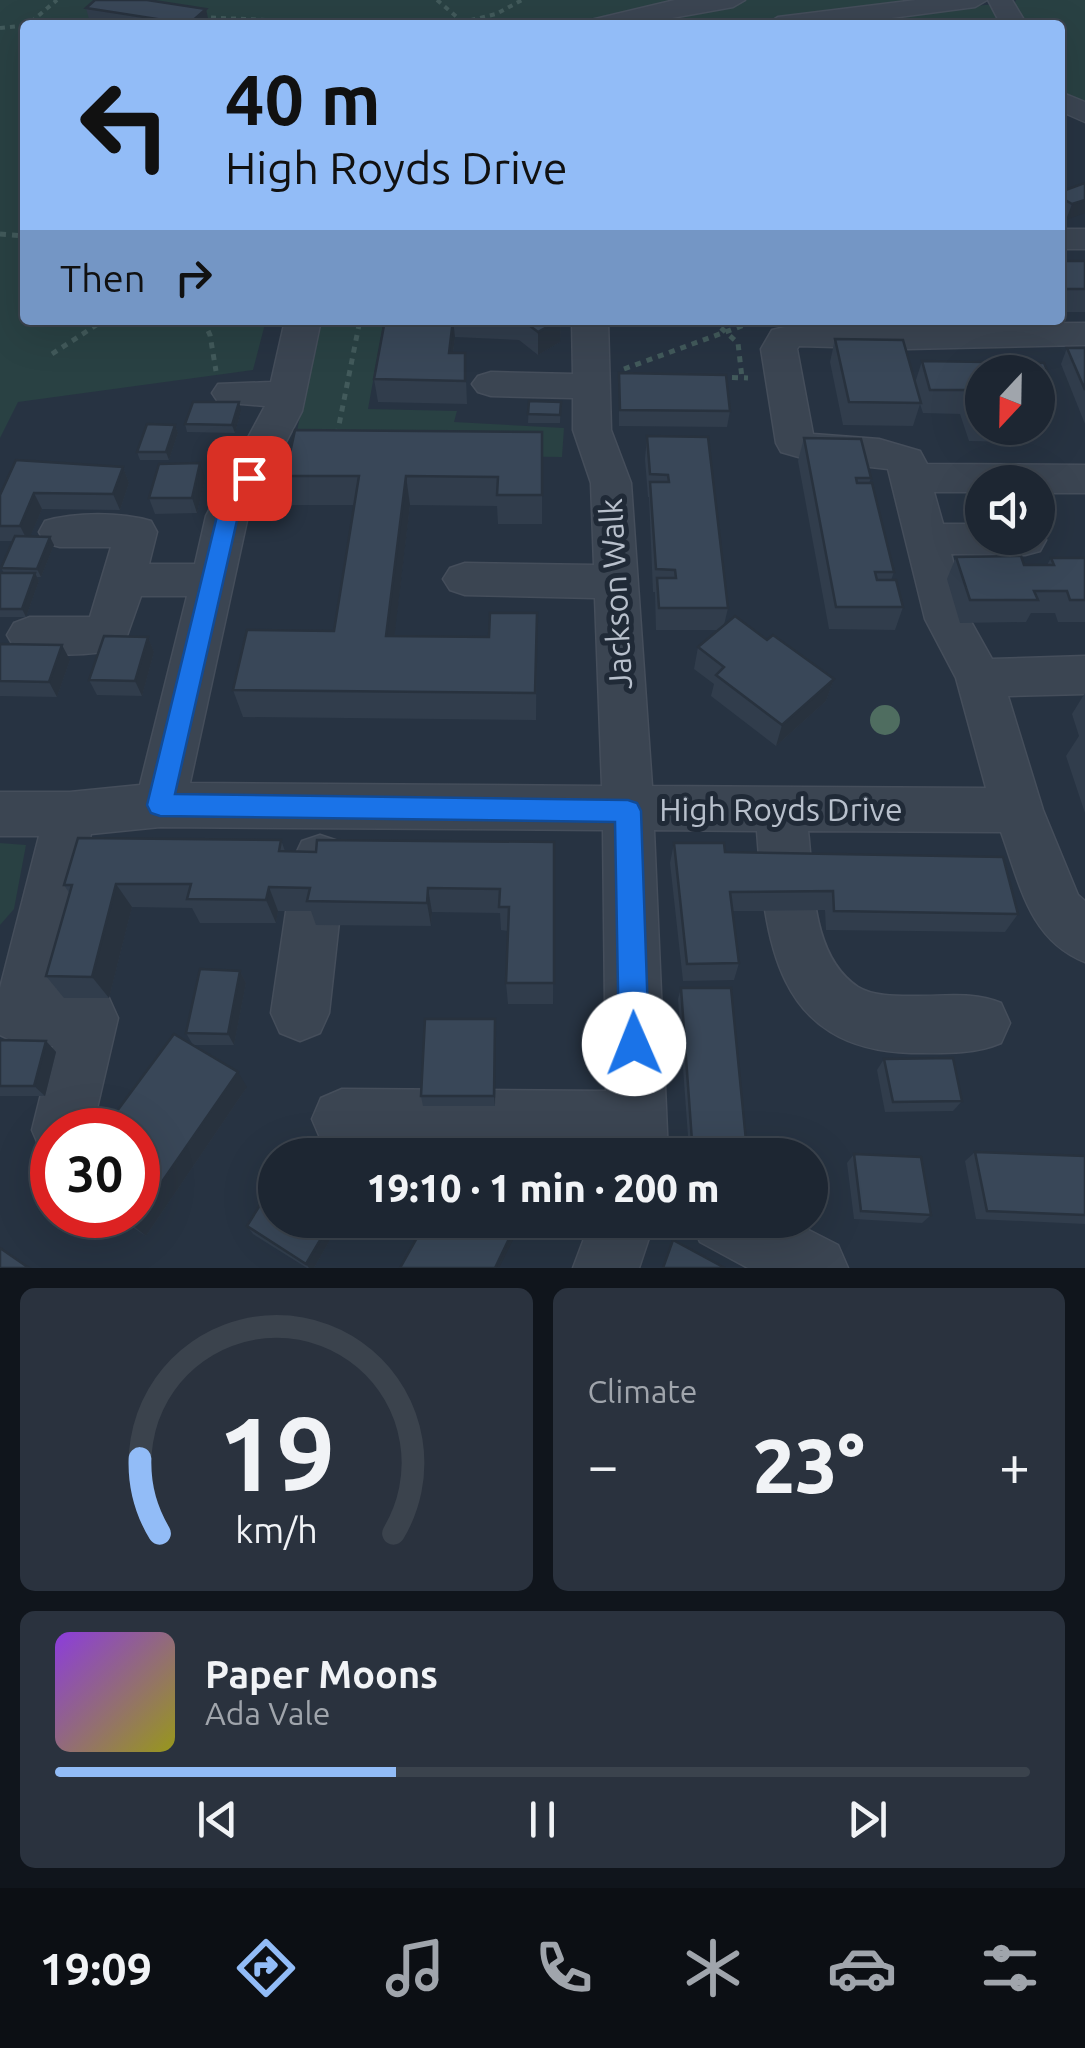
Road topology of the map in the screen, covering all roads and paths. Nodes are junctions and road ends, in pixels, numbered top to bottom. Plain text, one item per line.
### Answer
1 (57, 0) edge
2 (436, 0) edge
3 (522, 0) edge
4 (733, 0) edge
5 (975, 0) edge
6 (193, 16) edge
7 (33, 20) edge
8 (278, 20) edge
9 (459, 20) edge
10 (477, 20) edge
11 (621, 20) edge
12 (817, 20) edge
13 (96, 325) edge
14 (205, 325) edge
15 (302, 325) edge
16 (359, 325) edge
17 (592, 325) edge
18 (718, 325) edge
19 (745, 325) edge
20 (920, 328) edge
21 (726, 332) junction
22 (1085, 334) edge
23 (52, 354) dead end
24 (704, 377) edge
25 (742, 378) junction
26 (784, 379) junction
27 (610, 381) junction
28 (491, 384) dead end
29 (231, 392) joint
30 (286, 396) junction
31 (271, 435) junction
32 (910, 478) junction
33 (1085, 480) edge
34 (60, 532) dead end
35 (926, 539) junction
36 (965, 539) edge
37 (466, 579) dead end
38 (124, 580) junction
39 (215, 580) junction
40 (616, 582) junction
41 (30, 635) dead end
42 (1085, 675) edge
43 (979, 678) junction
44 (160, 805) junction
45 (327, 806) junction
46 (782, 810) junction
47 (1018, 810) junction
48 (628, 811) junction
49 (0, 814) edge
50 (70, 814) junction
51 (1085, 936) edge
52 (300, 1013) dead end
53 (981, 1023) dead end
54 (67, 1108) edge
55 (342, 1120) dead end
56 (637, 1138) edge
57 (617, 1238) edge
58 (757, 1238) edge
59 (606, 1268) edge
60 (815, 1268) edge

1 - 7 path
2 - 9 path
3 - 10 path
4 - 11 street
5 - 12 street
6 - 8 path
13 - 23 path
14 - 29 path
15 - 30 street
16 - 31 path
17 - 27 street, Jackson Walk
18 - 21 path
19 - 21 path
20 - 22 street
20 - 26 street
21 - 25 path
21 - 27 path
24 - 25 path
25 - 26 path
26 - 32 street
27 - 28 street
27 - 40 street, Jackson Walk
29 - 30 street
30 - 31 street
31 - 39 street
32 - 33 street
32 - 35 street
34 - 38 street
35 - 36 street
35 - 43 street
37 - 40 street
38 - 39 street
38 - 41 street
39 - 44 street
40 - 48 street, Jackson Walk
42 - 43 street
43 - 47 street
44 - 45 street, High Royds Drive
44 - 50 street, High Royds Drive
45 - 48 street, High Royds Drive
45 - 52 street
46 - 47 street, High Royds Drive
46 - 48 street, High Royds Drive
46 - 53 street
47 - 51 street
48 - 56 street, Jackson Walk
49 - 50 street, High Royds Drive
50 - 54 street
55 - 56 street
57 - 59 street
58 - 60 street

